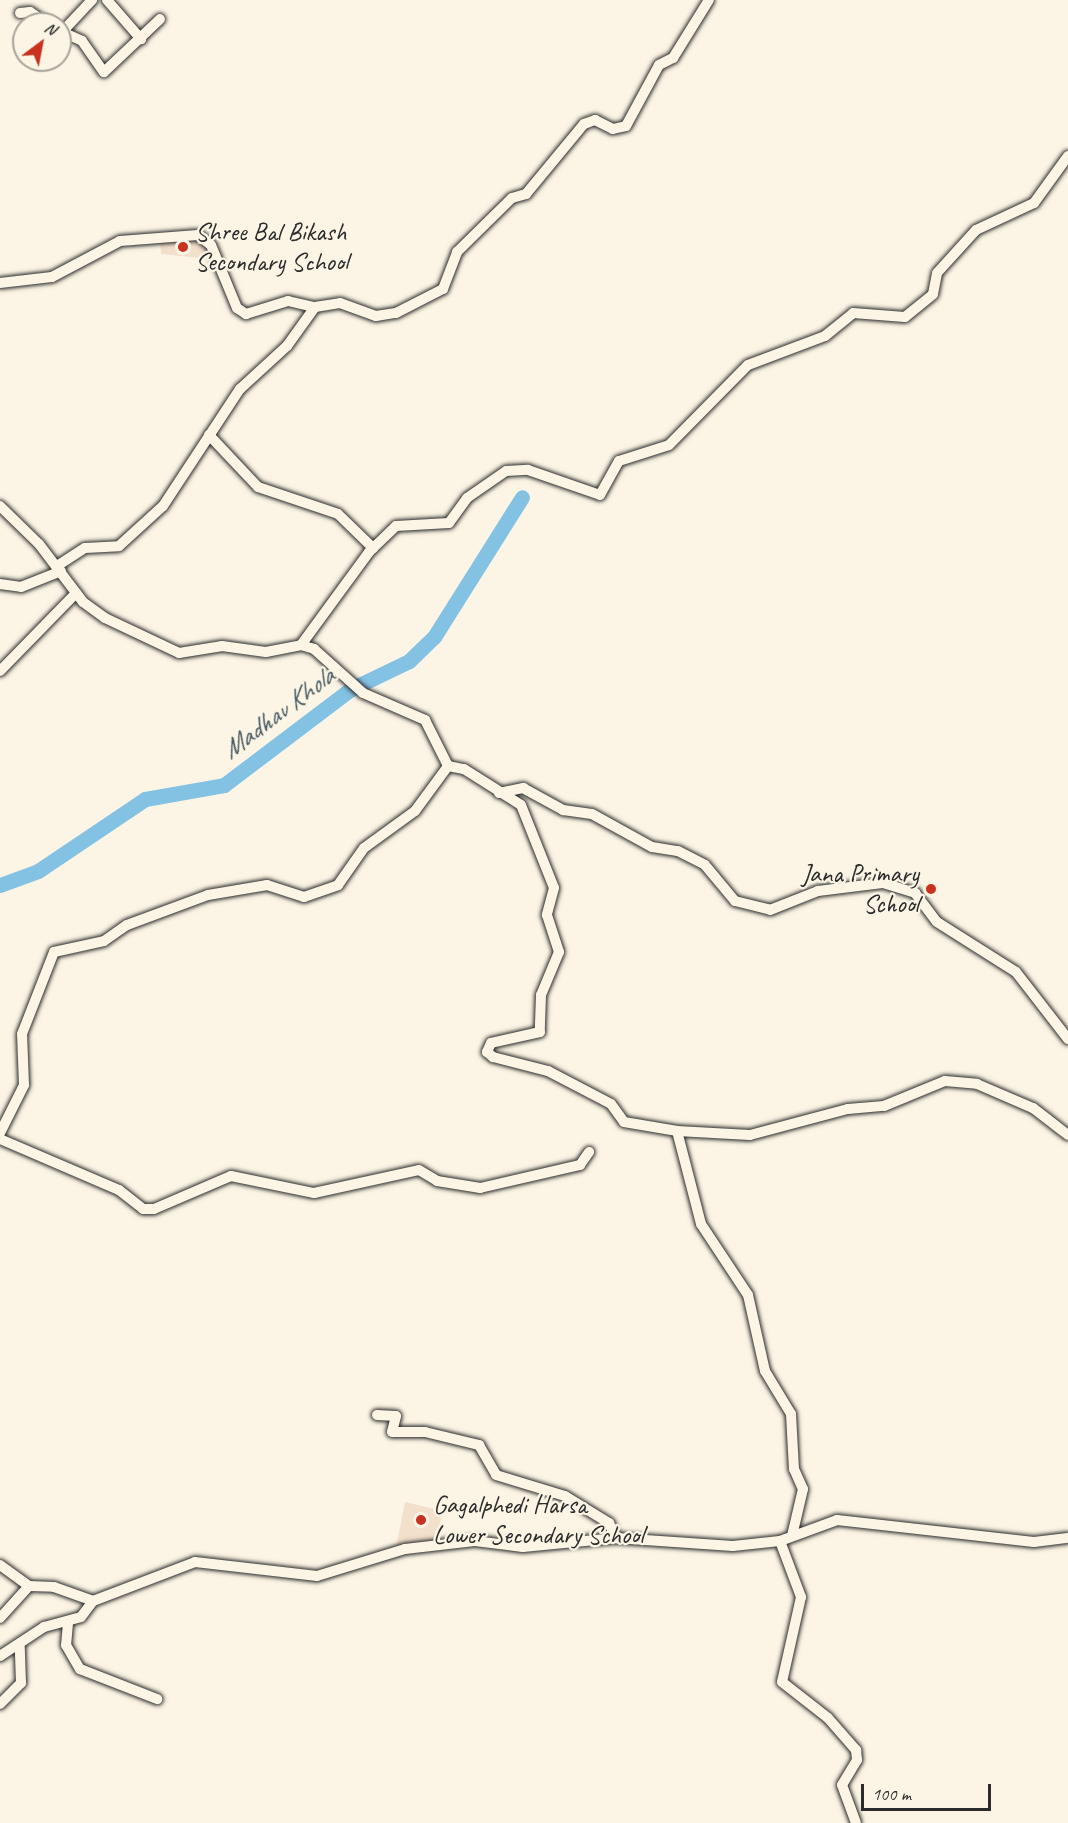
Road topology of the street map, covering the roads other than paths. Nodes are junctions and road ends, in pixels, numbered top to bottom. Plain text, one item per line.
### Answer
1 (107, 0) edge
2 (709, 0) edge
3 (89, 1) edge
4 (72, 19) edge
5 (160, 19) dead end
6 (72, 36) edge
7 (141, 39) junction
8 (1068, 156) edge
9 (0, 283) edge
10 (315, 307) junction
11 (209, 435) junction
12 (0, 506) edge
13 (373, 548) junction
14 (59, 568) junction
15 (0, 584) edge
16 (76, 593) junction
17 (301, 645) junction
18 (0, 671) edge
19 (448, 766) junction
20 (499, 793) junction
21 (1068, 1039) edge
22 (676, 1131) junction
23 (0, 1134) edge
24 (1068, 1135) edge
25 (0, 1139) edge
26 (589, 1152) dead end
27 (377, 1415) dead end
28 (792, 1536) junction
29 (616, 1538) junction
30 (1068, 1538) edge
31 (780, 1541) junction
32 (0, 1564) edge
33 (29, 1586) junction
34 (93, 1601) junction
35 (0, 1618) edge
36 (68, 1623) junction
37 (20, 1647) junction
38 (0, 1656) edge
39 (157, 1699) dead end
40 (0, 1704) edge
41 (856, 1823) edge

1 - 7 street
2 - 10 street
3 - 4 street
5 - 7 street
6 - 7 street
8 - 13 street
9 - 10 street
10 - 11 street
11 - 13 street
11 - 14 street
12 - 14 street
13 - 17 street
14 - 15 street
14 - 16 street
16 - 17 street
16 - 18 street
17 - 19 street
19 - 20 street
19 - 23 street
20 - 21 street
20 - 22 street
22 - 24 street
22 - 28 street
25 - 26 street
27 - 29 street
28 - 30 street
28 - 31 street
29 - 31 street
29 - 34 street
31 - 41 street
32 - 33 street
33 - 34 street
33 - 35 street
34 - 36 street
36 - 37 street
36 - 39 street
37 - 38 street
37 - 40 street

